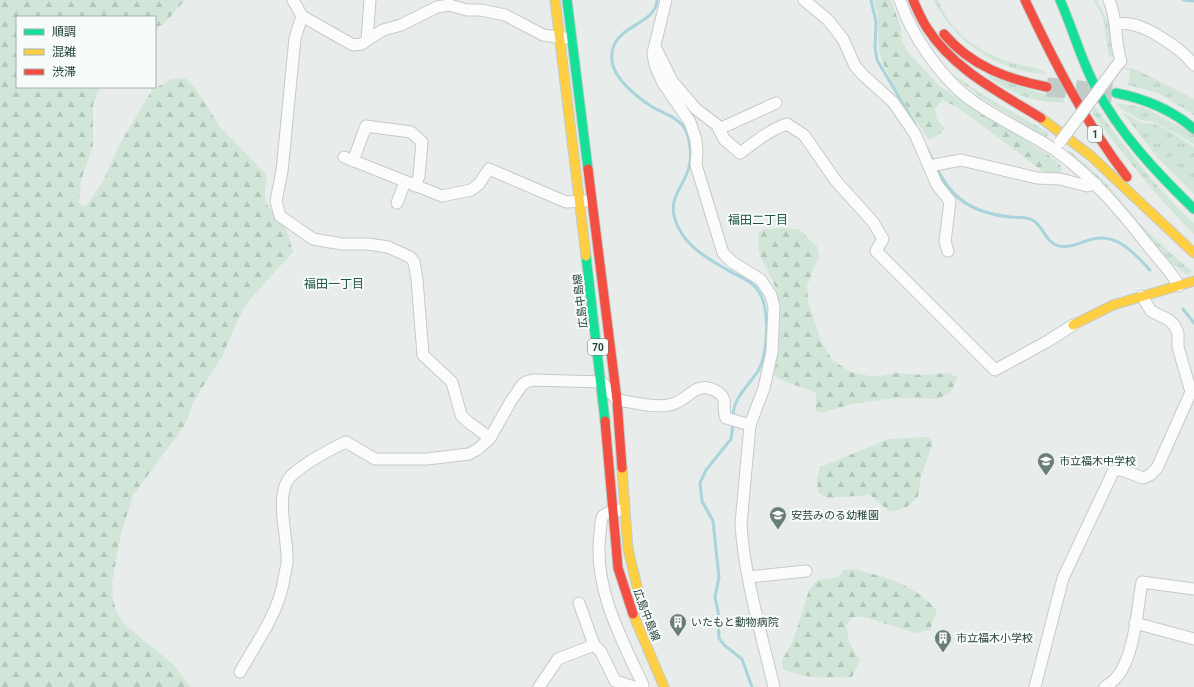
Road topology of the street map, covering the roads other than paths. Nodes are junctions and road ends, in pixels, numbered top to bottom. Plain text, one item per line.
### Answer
1 (293, 0) edge
2 (370, 0) edge
3 (555, 0) edge
4 (567, 0) edge
5 (666, 0) edge
6 (804, 0) edge
7 (900, 0) edge
8 (913, 0) edge
9 (1025, 0) edge
10 (1060, 0) edge
11 (1108, 0) edge
12 (302, 16) junction
13 (937, 25) dead end
14 (1116, 25) junction
15 (559, 38) junction
16 (572, 38) junction
17 (366, 40) junction
18 (654, 46) junction
19 (1194, 65) edge
20 (1048, 87) tunnel mouth
21 (1116, 93) tunnel mouth
22 (776, 104) dead end
23 (719, 129) junction
24 (1194, 129) edge
25 (1057, 146) junction
26 (929, 166) junction
27 (405, 182) junction
28 (1096, 184) junction
29 (416, 186) junction
30 (592, 200) junction
31 (581, 202) junction
32 (397, 203) dead end
33 (1194, 209) edge
34 (1194, 248) edge
35 (948, 251) dead end
36 (1194, 253) edge
37 (1193, 282) edge
38 (1179, 286) junction
39 (1142, 296) junction
40 (1073, 325) joint
41 (614, 380) junction
42 (602, 382) junction
43 (617, 400) junction
44 (750, 425) junction
45 (490, 438) junction
46 (625, 509) junction
47 (612, 512) junction
48 (806, 571) dead end
49 (749, 577) junction
50 (1194, 590) edge
51 (579, 603) dead end
52 (644, 610) dead end
53 (1135, 623) junction
54 (1194, 639) edge
55 (594, 645) junction
56 (240, 672) dead end
57 (662, 683) edge
58 (638, 686) edge
59 (539, 687) edge
60 (774, 687) edge
61 (1035, 687) edge
62 (1105, 687) edge

1 - 12 street
2 - 17 street
3 - 15 main road, 広島中島線 / 70
4 - 16 main road, 広島中島線 / 70
5 - 18 street
6 - 26 street
7 - 25 street
8 - 36 main road
9 - 34 main road, 1
10 - 33 main road, 1
11 - 14 street
12 - 17 street
12 - 45 street
13 - 20 main road
14 - 19 street
14 - 25 street, bridge
15 - 16 street
15 - 17 street
15 - 31 main road, 広島中島線 / 70
16 - 30 main road, 広島中島線 / 70
18 - 23 street
18 - 44 street
21 - 24 main road
22 - 23 street
23 - 40 street
25 - 28 street
26 - 28 street
26 - 35 street
27 - 29 street
27 - 29 street
27 - 32 street
28 - 38 street
29 - 31 street
30 - 31 street
30 - 41 main road, 広島中島線 / 70
31 - 42 main road, 広島中島線 / 70
37 - 38 main road
38 - 39 main road
39 - 40 main road
39 - 61 street
41 - 42 street
41 - 43 main road, 広島中島線 / 70
42 - 43 street
42 - 45 street
42 - 47 main road, 広島中島線 / 70
43 - 44 street
43 - 46 main road, 広島中島線 / 70
44 - 49 street
45 - 56 street
46 - 47 street
46 - 52 main road, 広島中島線 / 70
47 - 57 main road, 広島中島線 / 70
47 - 58 street
48 - 49 street
49 - 60 street
50 - 53 street
51 - 55 street
53 - 54 street
53 - 62 street
55 - 58 street
55 - 59 street
57 - 58 street

